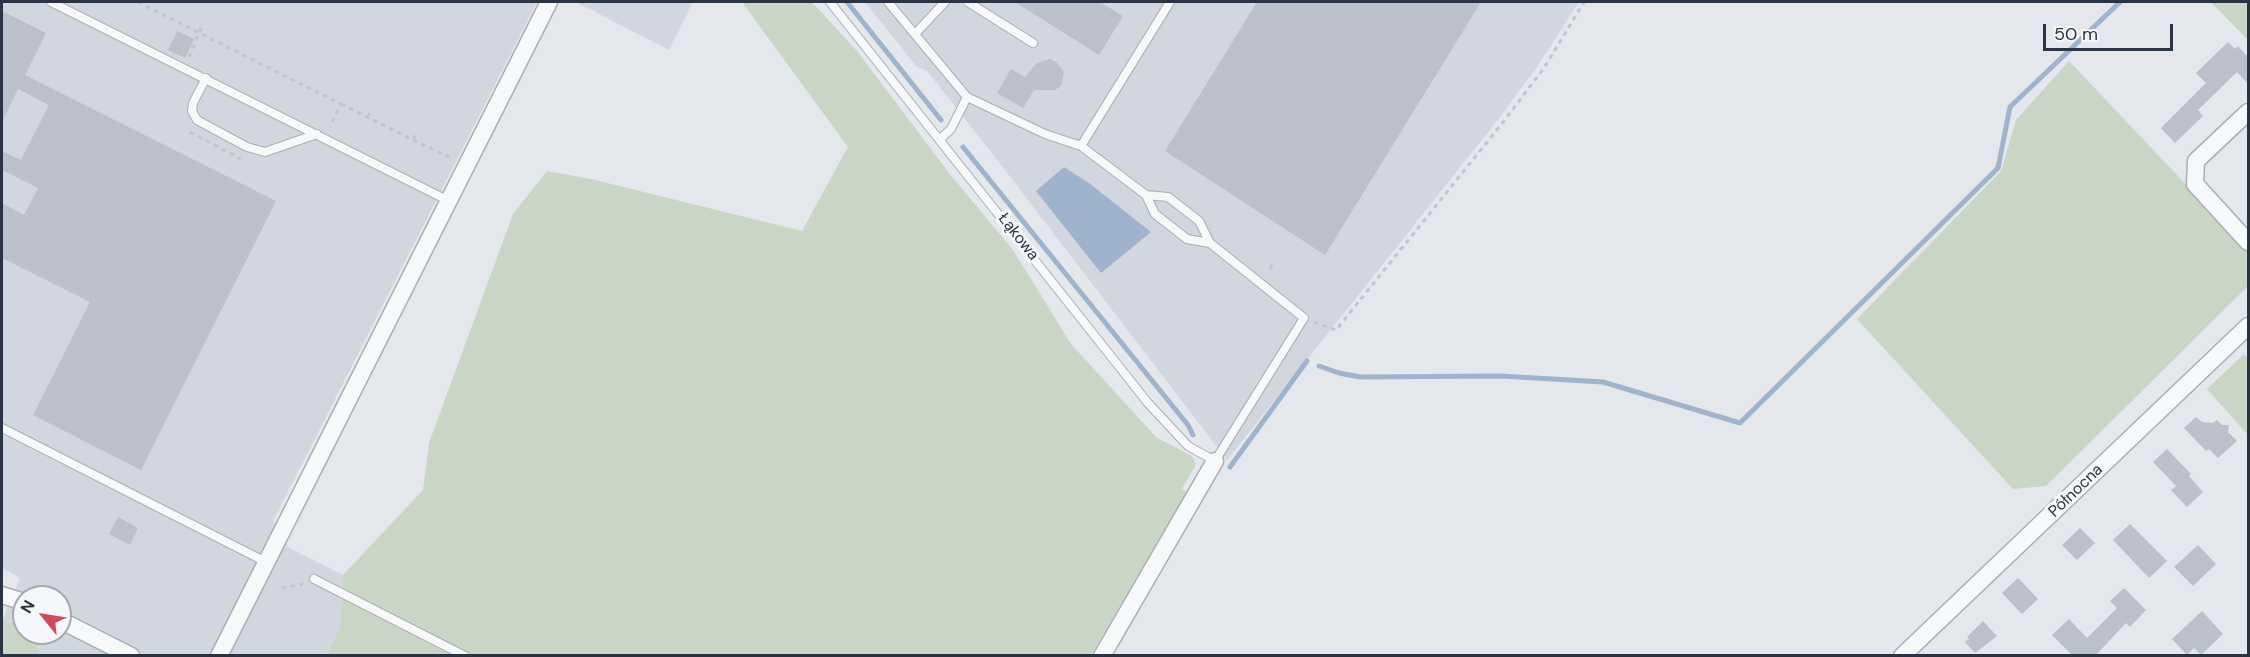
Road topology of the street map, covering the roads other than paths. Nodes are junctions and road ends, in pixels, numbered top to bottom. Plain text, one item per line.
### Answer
1 (51, 2) edge
2 (549, 2) edge
3 (830, 2) edge
4 (888, 2) edge
5 (945, 2) edge
6 (968, 2) edge
7 (1170, 2) edge
8 (915, 34) junction
9 (1033, 43) dead end
10 (206, 78) junction
11 (967, 97) junction
12 (2248, 112) edge
13 (317, 134) junction
14 (940, 139) junction
15 (1081, 146) junction
16 (1146, 195) junction
17 (449, 201) junction
18 (2248, 242) edge
19 (1209, 243) junction
20 (2248, 326) edge
21 (2, 428) edge
22 (1215, 461) junction
23 (268, 563) junction
24 (314, 579) road end
25 (72, 626) edge
26 (131, 656) edge
27 (219, 656) edge
28 (465, 656) edge
29 (1102, 656) edge
30 (1902, 656) edge

1 - 10 lane
2 - 17 street
3 - 14 lane, Łąkowa
4 - 8 lane
5 - 8 lane
6 - 9 lane
7 - 15 lane
8 - 11 lane
10 - 13 lane
10 - 13 lane
11 - 14 lane
11 - 15 lane
12 - 18 street
13 - 17 lane
14 - 22 lane, Łąkowa
15 - 16 lane
16 - 19 lane
16 - 19 lane
17 - 23 street
19 - 22 lane
20 - 30 street, Północna
21 - 23 lane
22 - 29 street
23 - 27 street
24 - 28 lane
25 - 26 street

